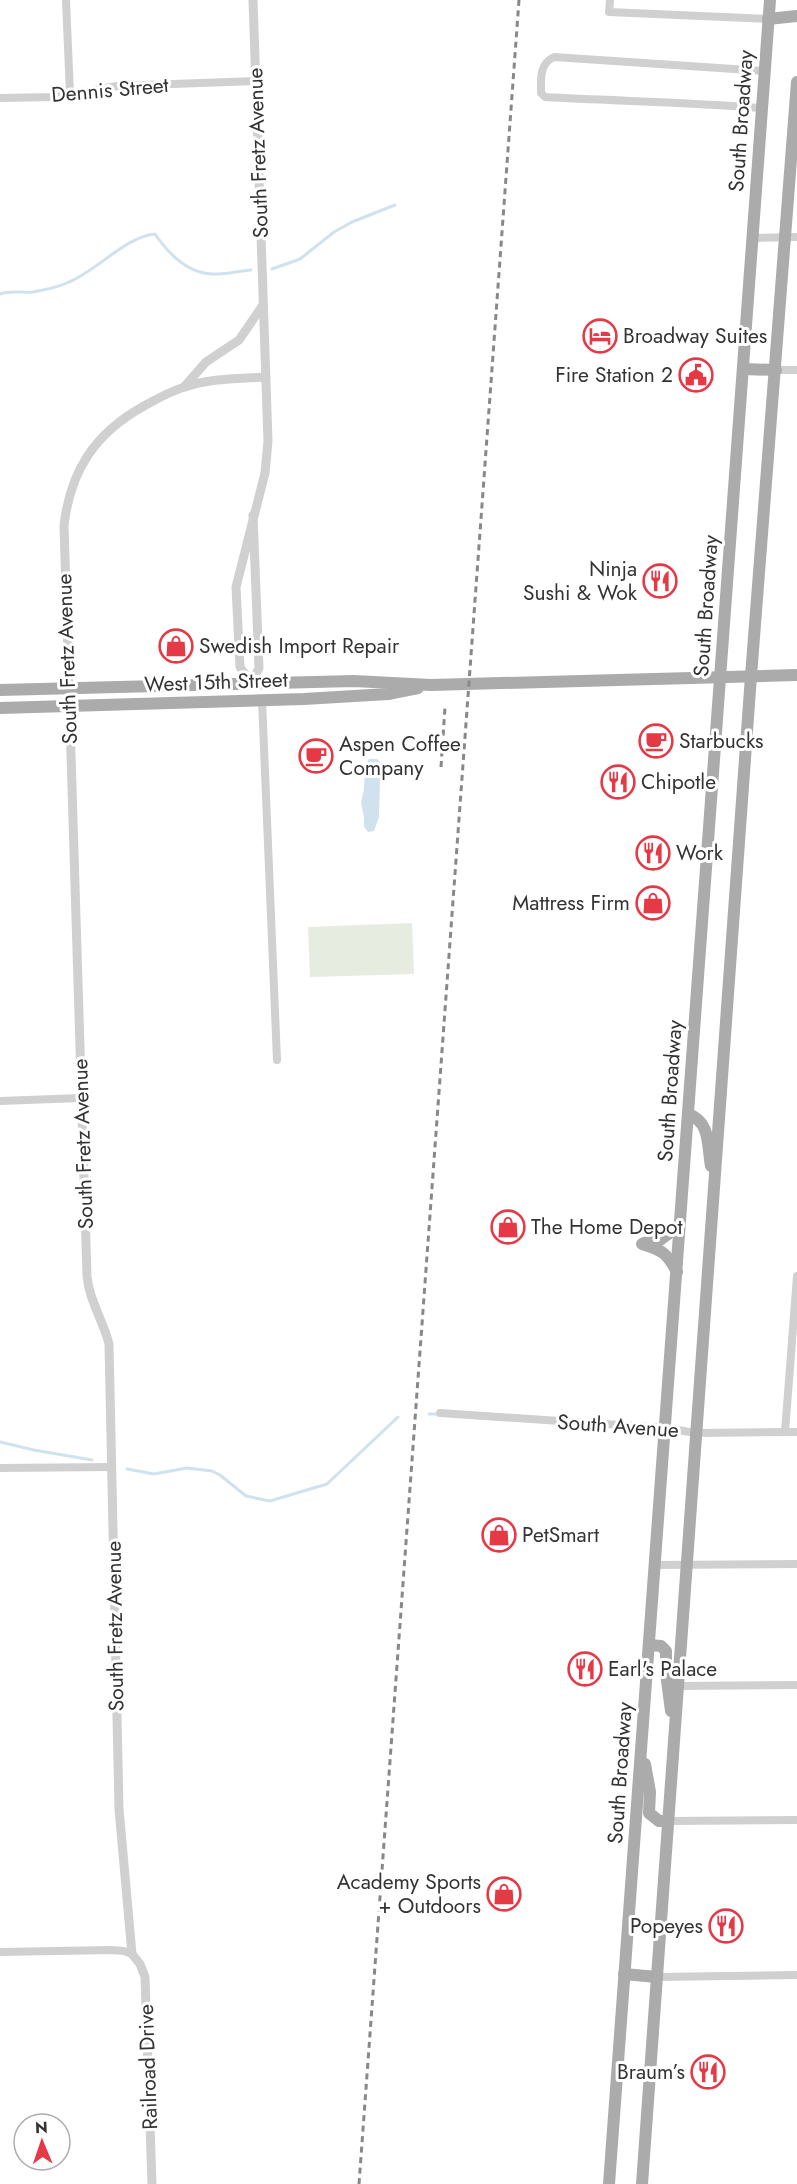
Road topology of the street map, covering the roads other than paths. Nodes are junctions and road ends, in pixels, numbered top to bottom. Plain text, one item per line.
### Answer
1 (66, 0) edge
2 (253, 0) edge
3 (609, 0) edge
4 (770, 0) edge
5 (797, 16) edge
6 (768, 20) junction
7 (764, 71) junction
8 (256, 81) junction
9 (797, 82) edge
10 (70, 94) junction
11 (0, 98) edge
12 (761, 108) junction
13 (791, 237) edge
14 (752, 238) junction
15 (263, 305) junction
16 (743, 369) junction
17 (776, 370) junction
18 (797, 370) edge
19 (266, 377) junction
20 (184, 387) junction
21 (253, 515) junction
22 (797, 675) edge
23 (752, 676) junction
24 (720, 677) junction
25 (251, 683) junction
26 (431, 685) junction
27 (68, 688) junction
28 (0, 690) edge
29 (262, 700) junction
30 (68, 706) junction
31 (0, 708) edge
32 (277, 1060) dead end
33 (81, 1098) junction
34 (0, 1101) edge
35 (688, 1113) junction
36 (714, 1184) junction
37 (680, 1225) junction
38 (677, 1272) junction
39 (797, 1276) edge
40 (440, 1413) dead end
41 (665, 1428) junction
42 (696, 1432) junction
43 (784, 1432) junction
44 (797, 1432) edge
45 (112, 1467) junction
46 (0, 1468) edge
47 (797, 1564) edge
48 (654, 1565) junction
49 (687, 1565) junction
50 (649, 1645) junction
51 (797, 1685) edge
52 (678, 1686) junction
53 (674, 1738) junction
54 (642, 1745) junction
55 (797, 1820) edge
56 (668, 1821) junction
57 (0, 1952) edge
58 (132, 1954) junction
59 (624, 1974) junction
60 (797, 1976) edge
61 (657, 1977) junction
62 (152, 2184) edge
63 (609, 2184) edge
64 (642, 2184) edge

1 - 10 street
2 - 8 street, South Fretz Avenue
3 - 6 street
4 - 6 main road, South Broadway
5 - 6 main road
6 - 7 main road, South Broadway
7 - 12 main road, South Broadway
7 - 12 street
8 - 10 street, Dennis Street
8 - 15 street, South Fretz Avenue
9 - 13 main road
10 - 11 street, Dennis Street
12 - 14 main road, South Broadway
13 - 14 street
13 - 17 main road
14 - 16 main road, South Broadway
15 - 19 street, South Fretz Avenue
15 - 20 street, South Fretz Avenue
16 - 17 main road
16 - 24 main road, South Broadway
17 - 18 street
17 - 23 main road
19 - 20 street, South Fretz Avenue
19 - 21 street, South Fretz Avenue
20 - 27 street, South Fretz Avenue
21 - 25 street, South Fretz Avenue
21 - 25 street, South Fretz Avenue
22 - 23 main road, West 15th Street
23 - 24 main road, West 15th Street
23 - 36 main road
24 - 26 main road, West 15th Street
24 - 35 main road, South Broadway
25 - 26 main road, West 15th Street
25 - 27 main road, West 15th Street
25 - 29 main road
26 - 29 main road, West 15th Street
27 - 28 main road, West 15th Street
27 - 30 street, South Fretz Avenue
29 - 30 main road, West 15th Street
29 - 32 street
30 - 31 main road, West 15th Street
30 - 33 street, South Fretz Avenue
33 - 34 street
33 - 45 street, South Fretz Avenue
35 - 36 main road
35 - 37 main road, South Broadway
36 - 42 main road
37 - 38 main road, South Broadway
37 - 38 main road
38 - 41 main road, South Broadway
39 - 43 street
40 - 41 street, South Avenue
41 - 42 street, South Avenue
41 - 48 main road, South Broadway
42 - 43 street, South Avenue
42 - 49 main road
43 - 44 street, South Avenue
45 - 46 street
45 - 58 street, South Fretz Avenue
47 - 49 street
48 - 49 street
48 - 50 main road, South Broadway
49 - 52 main road
50 - 53 main road
50 - 54 main road, South Broadway
51 - 52 street
52 - 53 main road
53 - 56 main road
54 - 56 main road
54 - 59 main road, South Broadway
55 - 56 street
56 - 61 main road
57 - 58 street
58 - 62 street, Railroad Drive
59 - 61 main road
59 - 63 main road, South Broadway
60 - 61 street
61 - 64 main road

